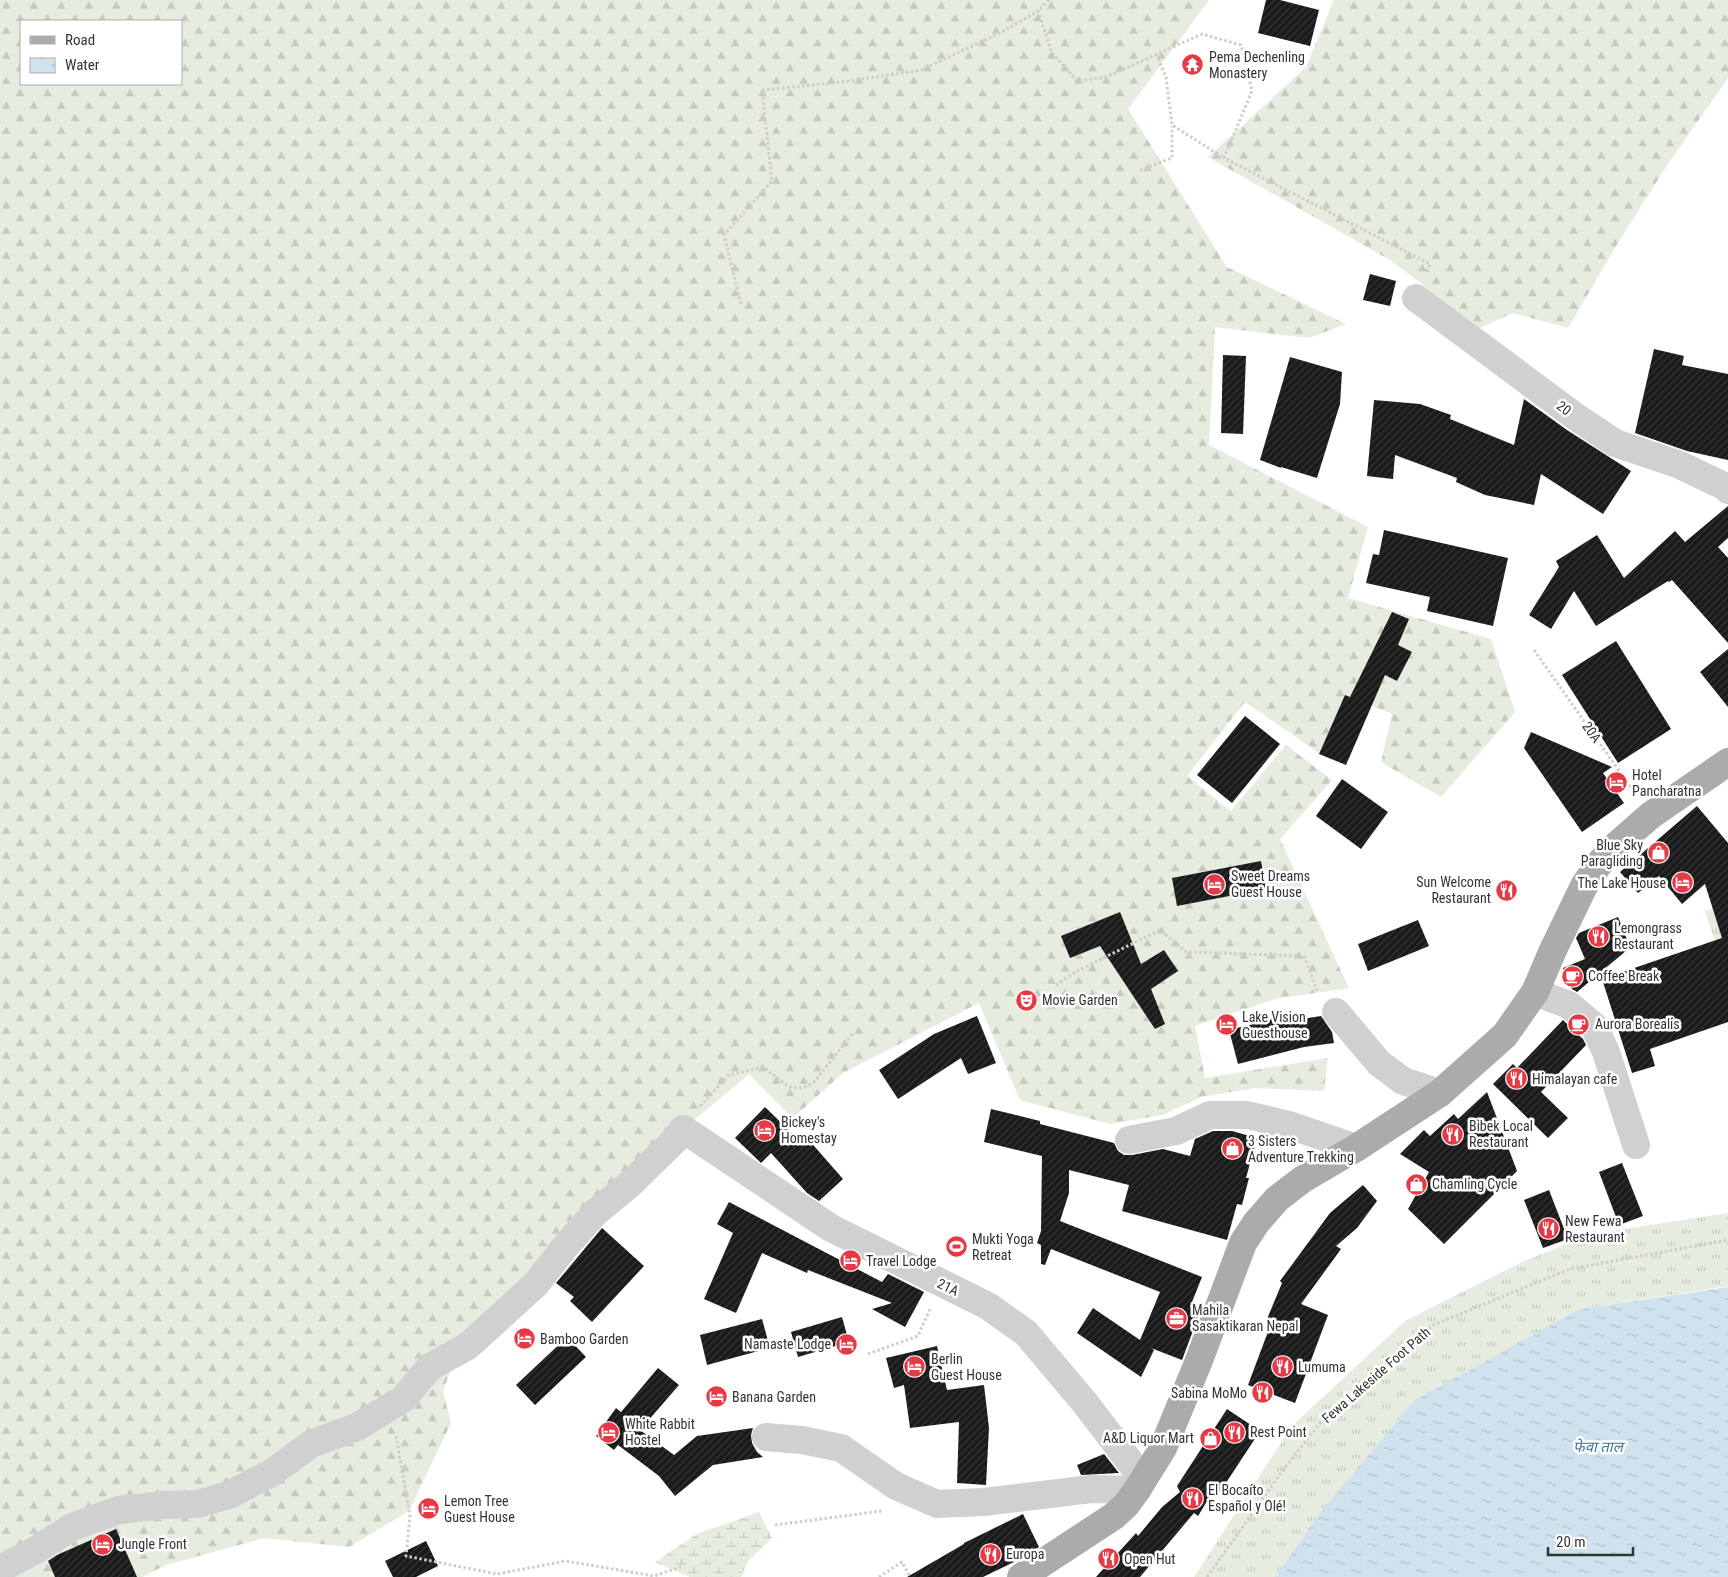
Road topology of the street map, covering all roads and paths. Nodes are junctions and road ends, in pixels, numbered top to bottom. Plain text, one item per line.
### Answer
1 (1049, 0) edge
2 (1038, 11) junction
3 (1156, 54) junction
4 (1172, 126) junction
5 (1224, 158) junction
6 (1140, 170) dead end
7 (1416, 298) joint
8 (741, 304) dead end
9 (1728, 490) edge
10 (1534, 650) dead end
11 (1728, 762) edge
12 (1651, 815) junction
13 (1056, 985) dead end
14 (1535, 992) junction
15 (1336, 1012) joint
16 (853, 1033) dead end
17 (1440, 1093) junction
18 (683, 1129) junction
19 (1129, 1140) dead end
20 (1636, 1145) dead end
21 (1356, 1148) junction
22 (1728, 1240) edge
23 (941, 1283) junction
24 (868, 1354) dead end
25 (390, 1406) junction
26 (766, 1437) dead end
27 (1140, 1484) junction
28 (891, 1510) dead end
29 (775, 1525) dead end
30 (684, 1566) dead end
31 (0, 1568) edge
32 (654, 1576) edge
33 (879, 1577) edge
34 (910, 1577) edge
35 (1021, 1577) edge
36 (1207, 1577) edge

1 - 2 path
2 - 3 path
2 - 8 path
3 - 4 path
3 - 5 path
4 - 5 path
4 - 6 path
5 - 7 path
7 - 9 street, 20 / 20
10 - 12 path, 20A / 20A
11 - 12 main road
12 - 14 main road
13 - 15 path
14 - 17 main road
14 - 20 street
15 - 17 street
16 - 18 path
17 - 21 main road
18 - 23 street, 21A / 21A
18 - 25 street
19 - 21 street
21 - 27 main road
22 - 36 path, Fewa Lakeside Foot Path
23 - 24 path
23 - 27 street, 21A / 21A
25 - 31 street
25 - 32 path
26 - 27 street
27 - 35 main road
28 - 29 path
30 - 32 path
33 - 34 path

